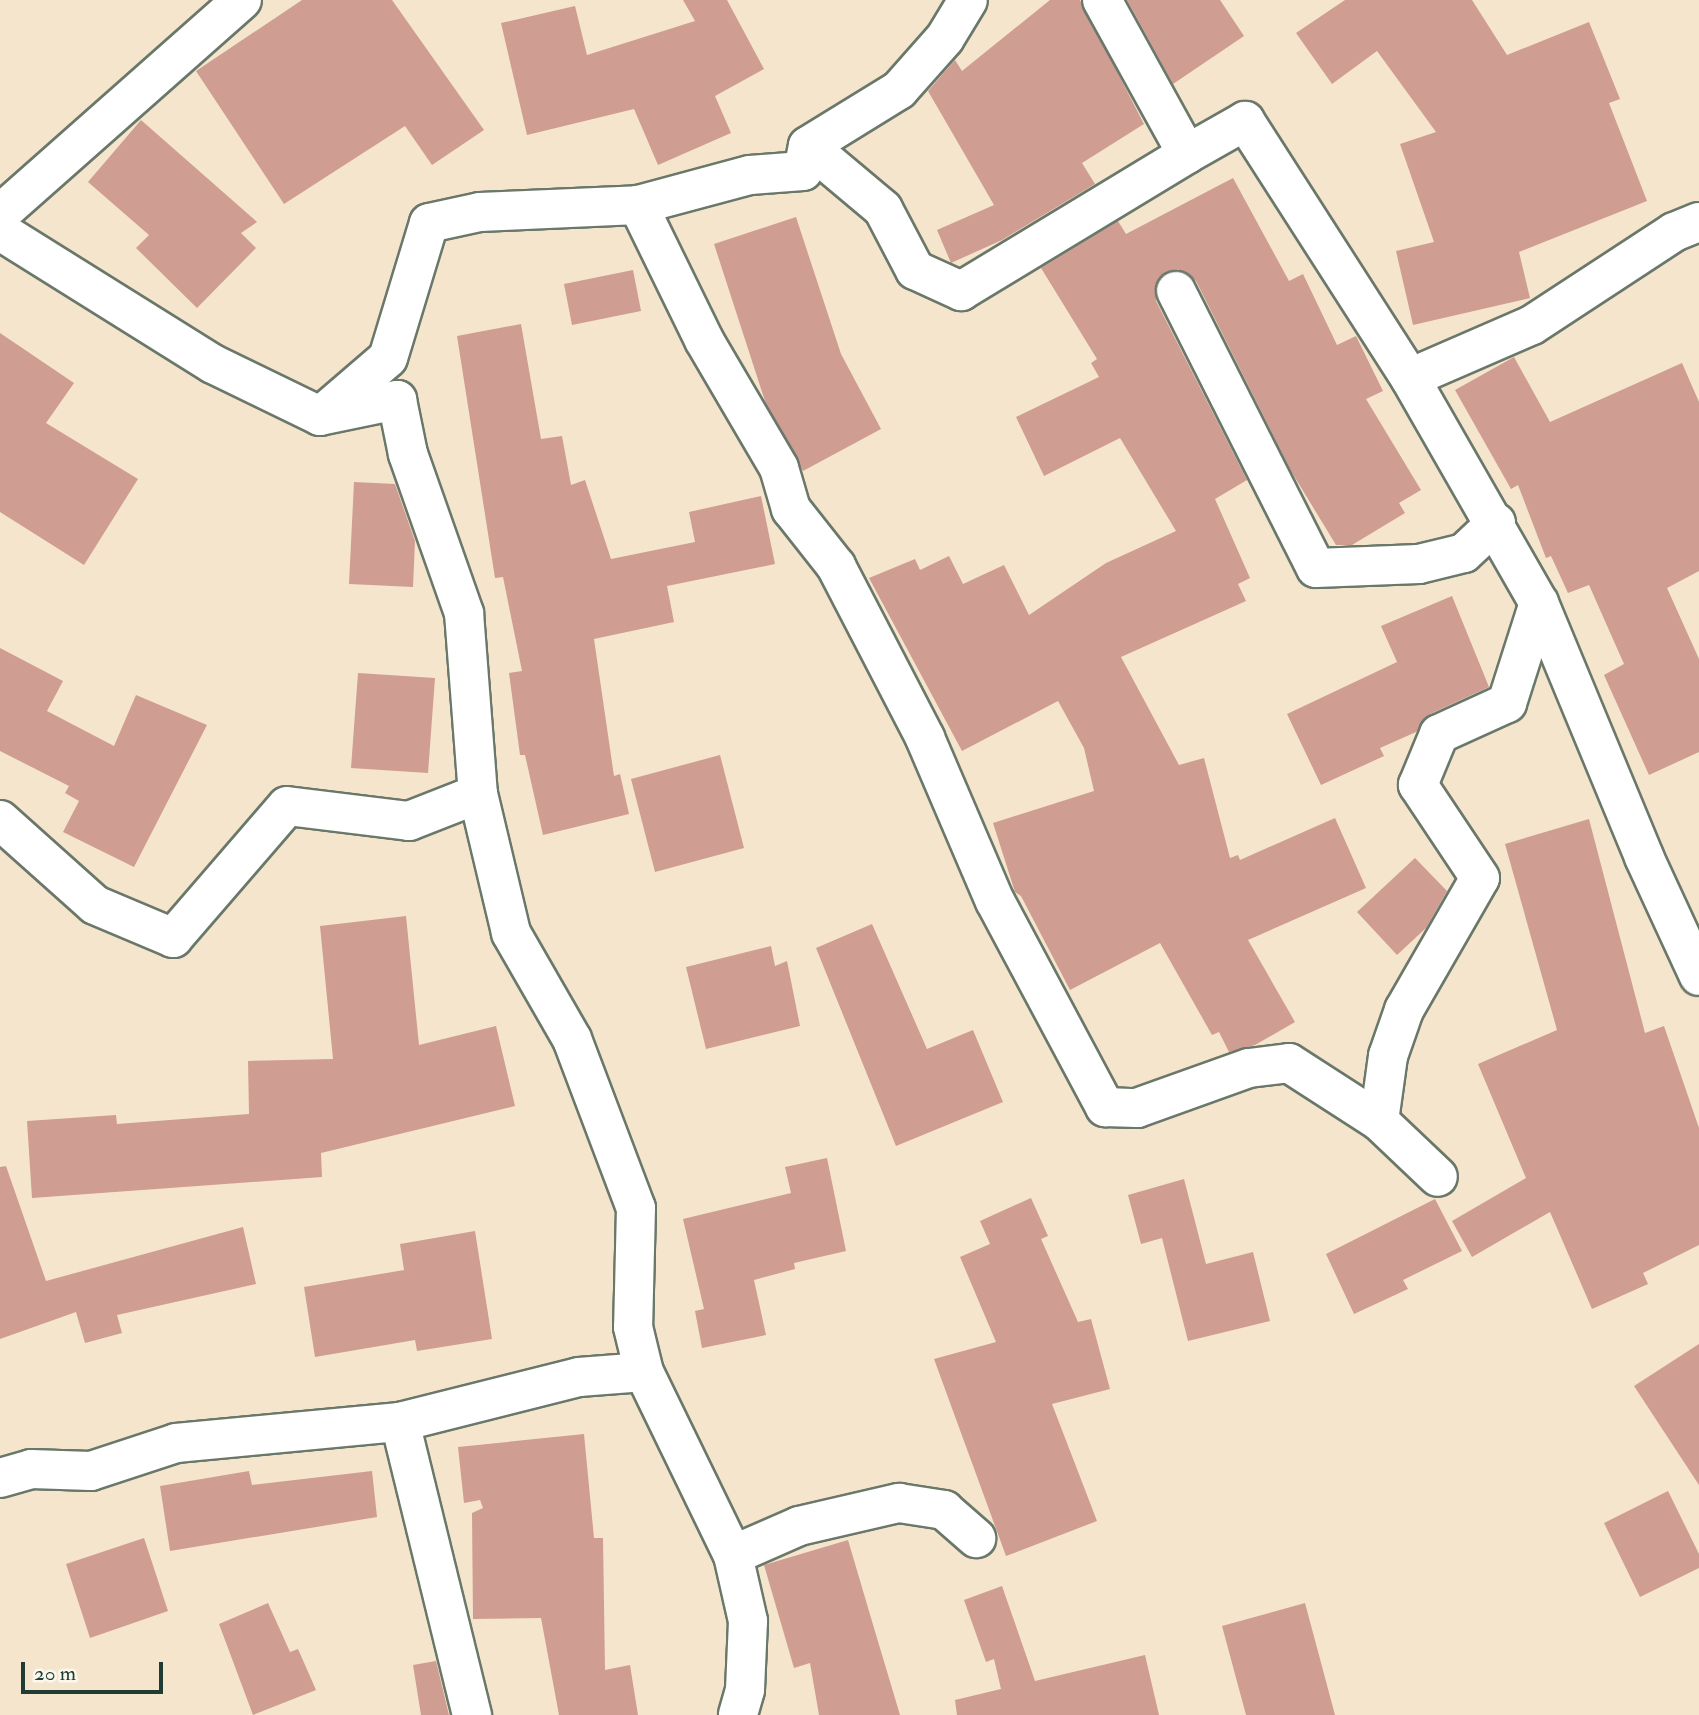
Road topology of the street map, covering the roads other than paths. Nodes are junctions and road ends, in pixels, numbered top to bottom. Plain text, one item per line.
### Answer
1 (242, 0) edge
2 (968, 0) edge
3 (1102, 0) edge
4 (808, 145) junction
5 (1187, 155) junction
6 (638, 205) junction
7 (0, 214) edge
8 (1699, 222) edge
9 (0, 231) edge
10 (1176, 291) dead end
11 (1410, 378) junction
12 (320, 416) junction
13 (1496, 523) junction
14 (1539, 603) junction
15 (478, 794) junction
16 (0, 820) edge
17 (1699, 976) edge
18 (1379, 1121) junction
19 (1438, 1177) dead end
20 (644, 1372) junction
21 (400, 1422) junction
22 (0, 1478) edge
23 (976, 1538) dead end
24 (733, 1555) junction
25 (472, 1715) edge
26 (738, 1715) edge

1 - 7 street
2 - 4 street
3 - 5 street
4 - 5 street
4 - 6 street
5 - 11 street
6 - 12 street
6 - 18 street
8 - 11 street
9 - 12 street
10 - 13 street
11 - 13 street
12 - 15 street
13 - 14 street
14 - 17 street
14 - 18 street
15 - 16 street
15 - 20 street
18 - 19 street
20 - 21 street
20 - 24 street
21 - 22 street
21 - 25 street
23 - 24 street
24 - 26 street

